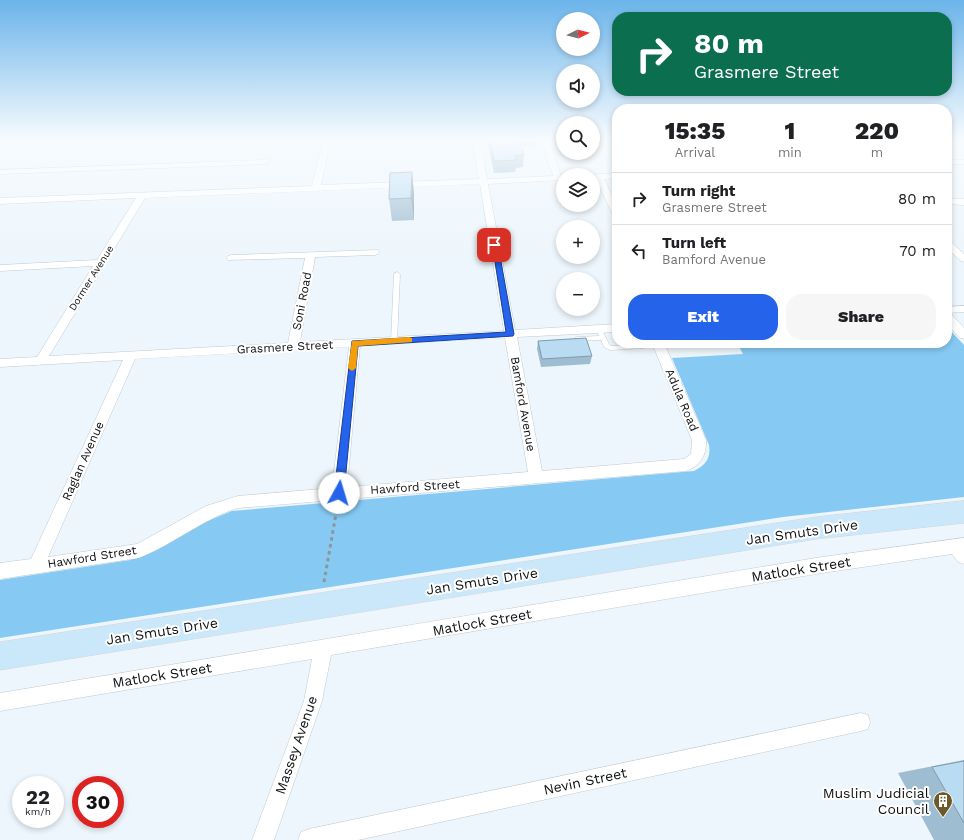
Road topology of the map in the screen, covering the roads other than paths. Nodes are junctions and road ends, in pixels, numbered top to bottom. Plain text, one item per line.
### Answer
1 (318, 179) edge
2 (530, 179) edge
3 (483, 181) junction
4 (600, 184) edge
5 (316, 188) junction
6 (142, 195) junction
7 (0, 201) edge
8 (952, 202) edge
9 (964, 202) edge
10 (612, 206) edge
11 (952, 248) edge
12 (375, 252) dead end
13 (311, 254) junction
14 (231, 258) dead end
15 (964, 259) edge
16 (100, 263) junction
17 (0, 268) edge
18 (397, 274) dead end
19 (964, 309) edge
20 (952, 310) edge
21 (952, 322) edge
22 (612, 330) edge
23 (510, 334) junction
24 (602, 334) junction
25 (964, 335) edge
26 (566, 340) edge
27 (394, 341) junction
28 (355, 343) junction
29 (293, 347) junction
30 (612, 348) edge
31 (660, 348) edge
32 (131, 356) junction
33 (40, 361) junction
34 (0, 363) edge
35 (697, 457) joint
36 (536, 478) junction
37 (339, 493) junction
38 (964, 512) edge
39 (961, 550) edge
40 (36, 566) junction
41 (0, 571) edge
42 (323, 649) junction
43 (0, 656) edge
44 (0, 702) edge
45 (861, 722) dead end
46 (263, 840) edge
47 (308, 840) edge

1 - 5 street
2 - 3 street
3 - 5 street
3 - 23 street, Bamford Avenue
4 - 10 street
5 - 6 street
6 - 7 street
6 - 16 street, Dormer Avenue
8 - 9 street
11 - 15 street
12 - 13 street, Soni Road
13 - 14 street, Soni Road
13 - 29 street, Soni Road
16 - 17 street
16 - 33 street, Dormer Avenue
18 - 27 lane
19 - 20 street
21 - 25 street
22 - 24 street, Grasmere Street
23 - 24 street, Grasmere Street
23 - 27 street, Grasmere Street
23 - 36 street, Bamford Avenue
24 - 26 lane
24 - 30 lane
27 - 28 street, Grasmere Street
28 - 29 street, Grasmere Street
28 - 37 street
29 - 32 street, Grasmere Street
31 - 35 street, Adula Road
32 - 33 street, Grasmere Street
32 - 40 street, Raglan Avenue
33 - 34 street, Grasmere Street
35 - 36 street, Hawford Street
36 - 37 street, Hawford Street
37 - 40 street, Hawford Street
38 - 43 main road, Jan Smuts Drive
39 - 42 street, Matlock Street
40 - 41 street, Hawford Street
42 - 44 street, Matlock Street
42 - 46 street, Massey Avenue
45 - 47 street, Nevin Street

